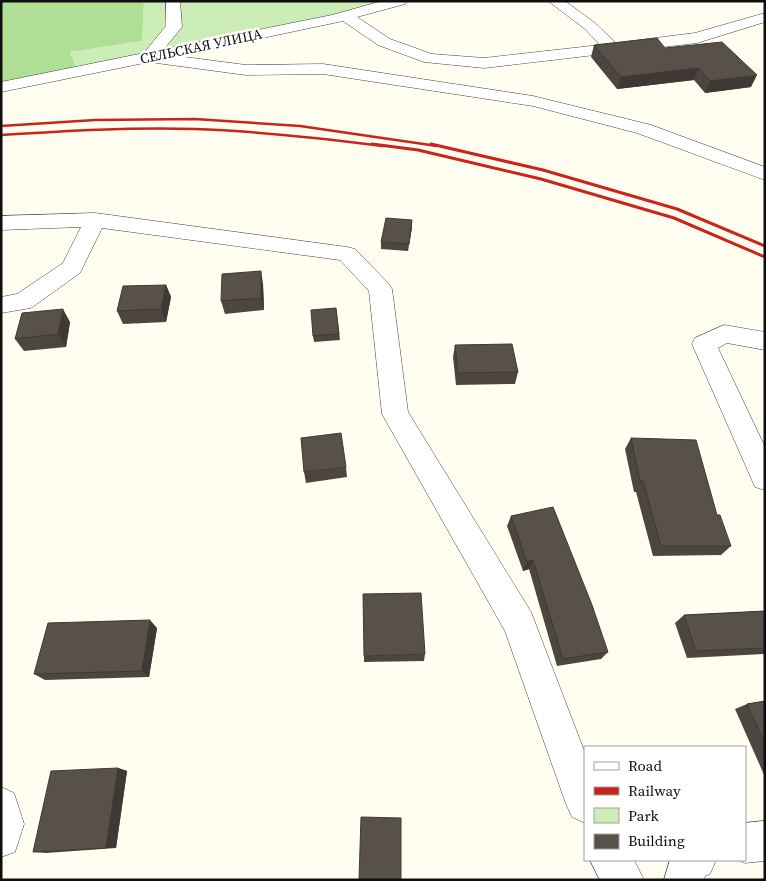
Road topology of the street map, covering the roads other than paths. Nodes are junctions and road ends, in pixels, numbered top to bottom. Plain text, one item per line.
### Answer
1 (173, 1) edge
2 (400, 1) edge
3 (555, 1) edge
4 (341, 12) edge
5 (765, 17) edge
6 (726, 29) junction
7 (765, 34) edge
8 (612, 48) junction
9 (150, 57) junction
10 (1, 87) edge
11 (765, 174) edge
12 (95, 220) junction
13 (1, 223) edge
14 (1, 305) edge
15 (765, 341) edge
16 (765, 478) edge
17 (584, 801) edge
18 (1, 806) edge
19 (1, 838) edge
20 (765, 841) edge
21 (746, 843) edge
22 (611, 861) edge
23 (692, 861) edge
24 (624, 880) edge
25 (684, 880) edge

1 - 9 street
2 - 4 street, СЕЛЬСКАЯ УЛИЦА
3 - 8 street
4 - 8 street
4 - 9 street, СЕЛЬСКАЯ УЛИЦА
5 - 6 street
6 - 7 street
6 - 8 street
9 - 10 street, СЕЛЬСКАЯ УЛИЦА
9 - 11 street
12 - 13 street
12 - 14 street
12 - 17 street
15 - 16 street
18 - 19 street
20 - 21 street
22 - 24 street
23 - 25 street

